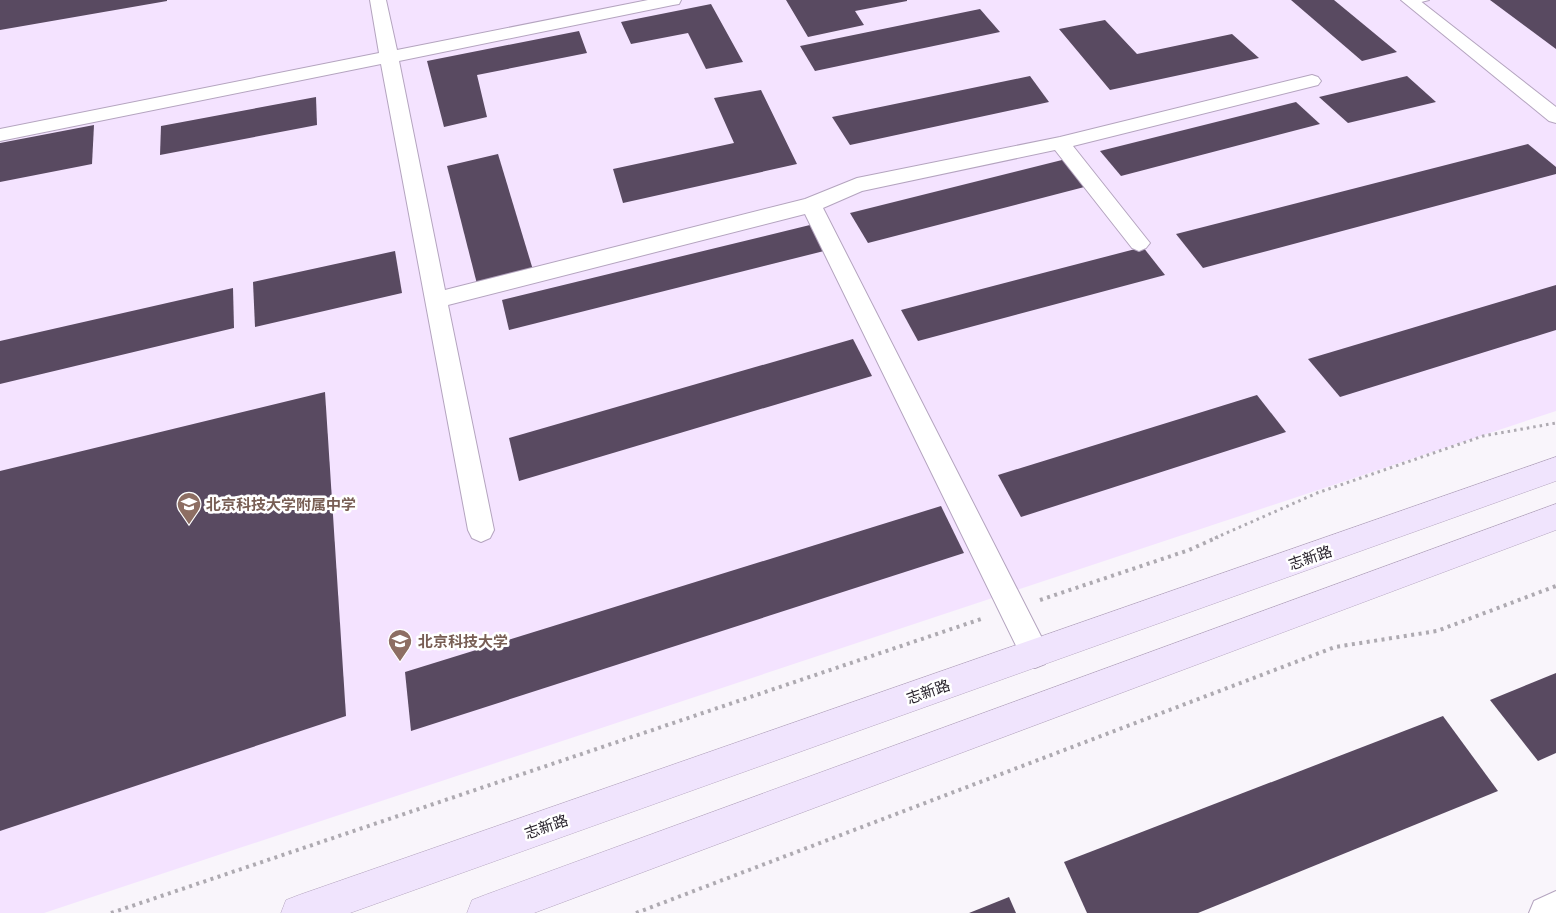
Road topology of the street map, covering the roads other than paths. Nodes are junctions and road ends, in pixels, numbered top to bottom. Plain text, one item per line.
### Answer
1 (378, 0) edge
2 (673, 0) edge
3 (1416, 1) edge
4 (389, 56) junction
5 (1312, 82) dead end
6 (1556, 117) edge
7 (0, 134) edge
8 (1060, 143) junction
9 (811, 205) junction
10 (1139, 243) dead end
11 (437, 300) junction
12 (1556, 469) edge
13 (1556, 517) edge
14 (481, 530) dead end
15 (1035, 654) junction
16 (1556, 908) edge
17 (299, 913) edge
18 (485, 913) edge
19 (1546, 913) edge

1 - 4 street
2 - 4 street
3 - 6 street
4 - 7 street
4 - 11 street
5 - 8 street
8 - 9 street
8 - 10 street
9 - 11 street
9 - 15 street
11 - 14 street
12 - 15 main road, 志新路
13 - 18 main road
15 - 17 main road, 志新路
16 - 19 street

